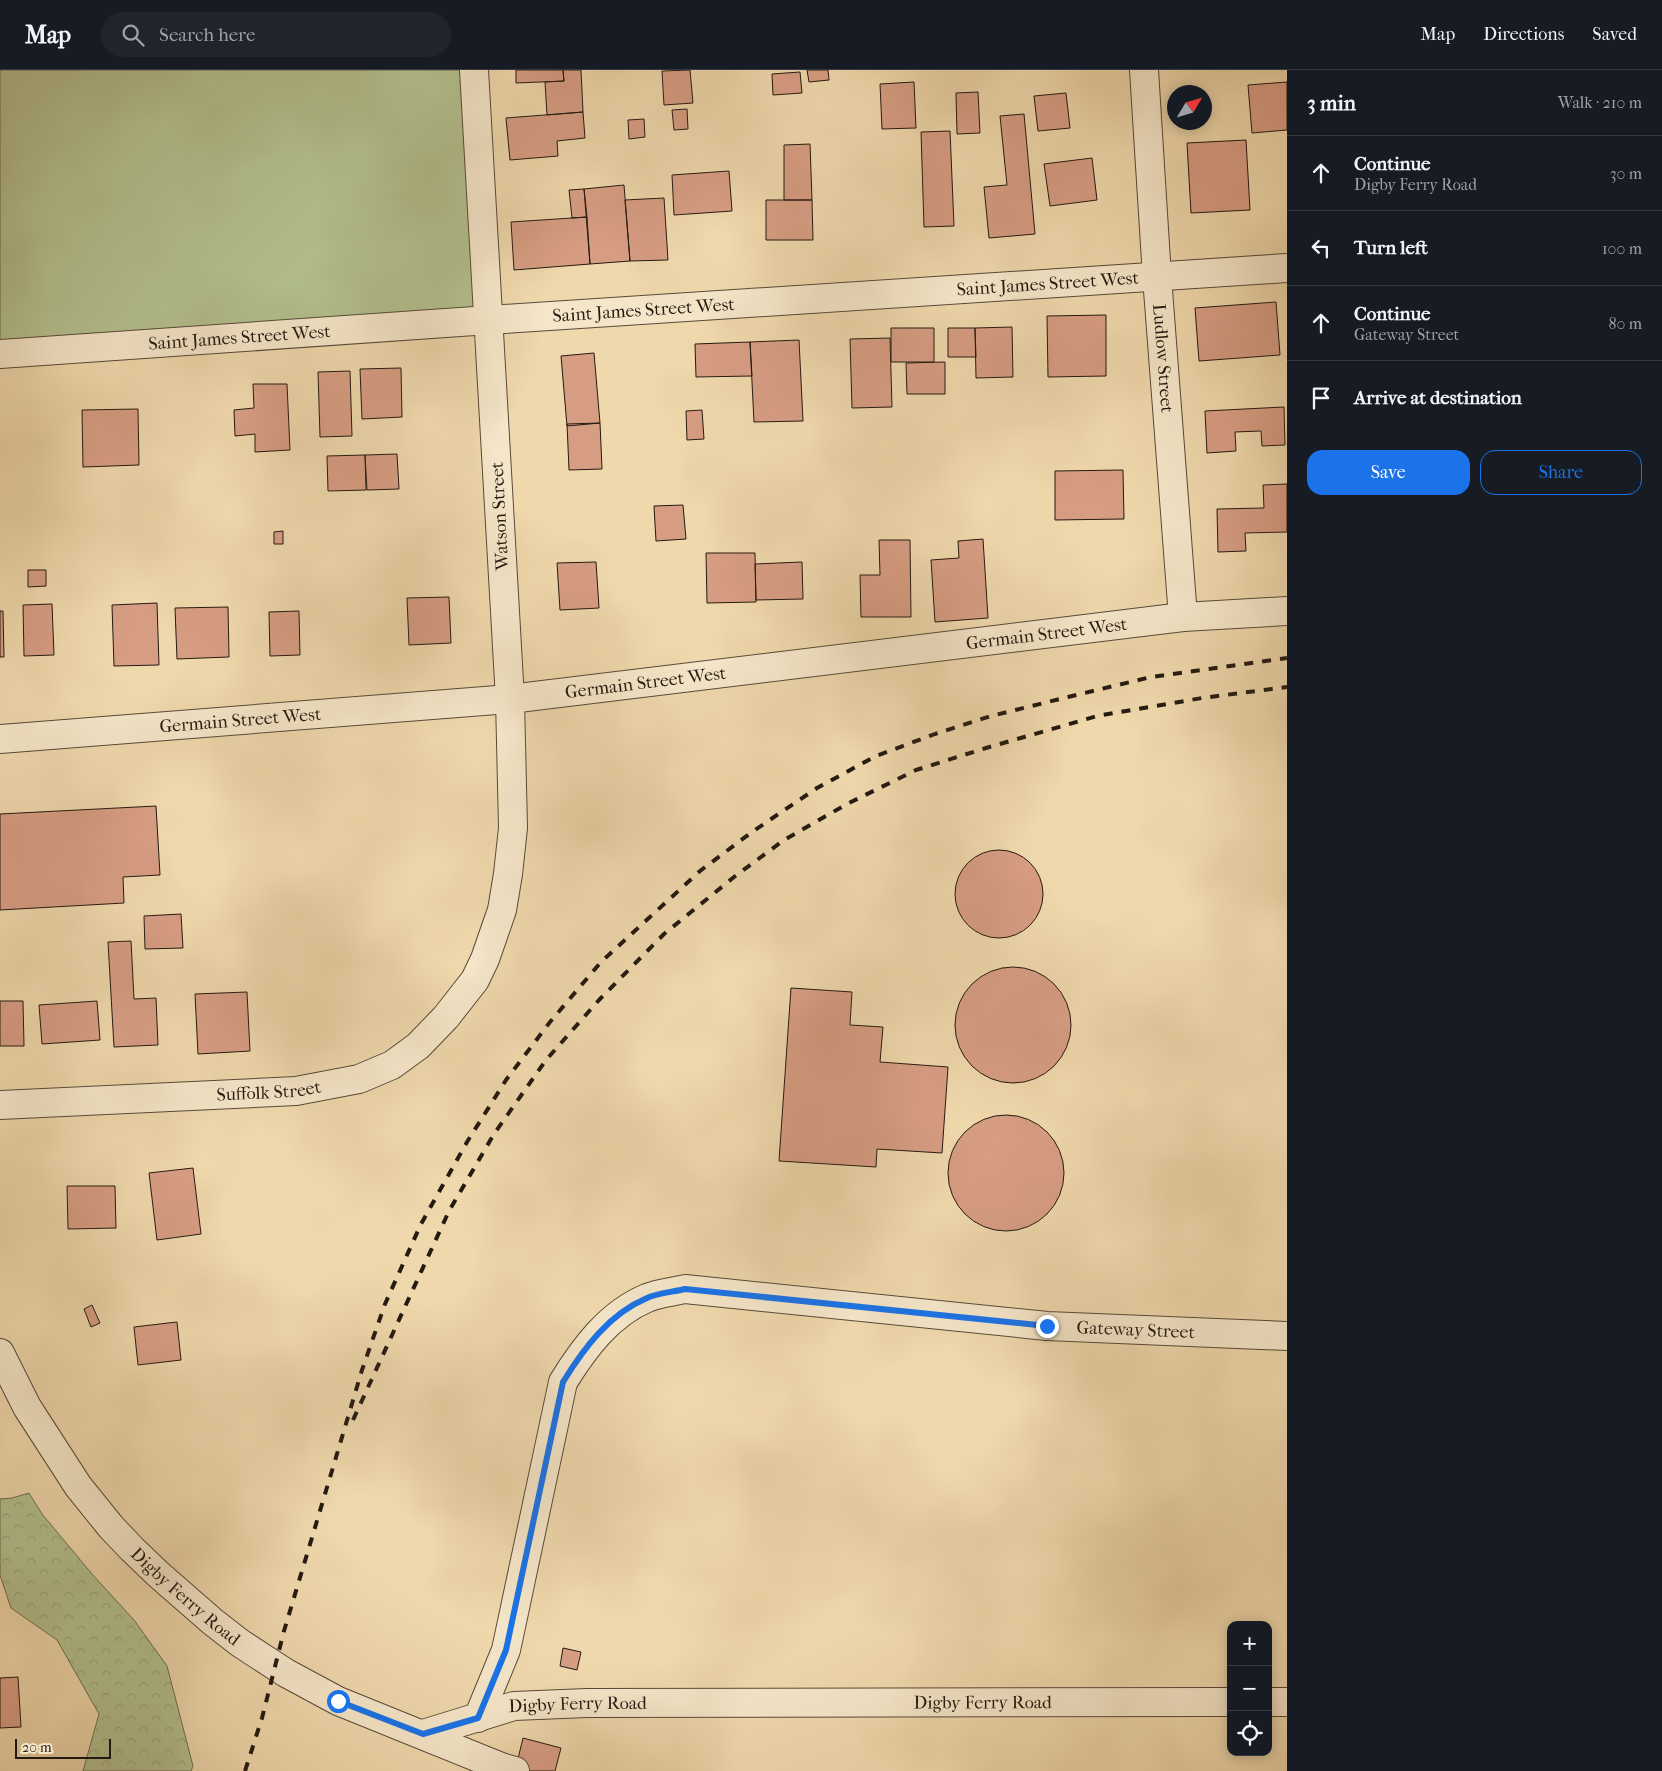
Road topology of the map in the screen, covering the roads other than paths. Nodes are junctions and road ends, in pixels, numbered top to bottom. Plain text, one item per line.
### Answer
1 (474, 70) edge
2 (1144, 70) edge
3 (1287, 268) edge
4 (1157, 277) junction
5 (489, 320) junction
6 (0, 354) edge
7 (1287, 611) edge
8 (1183, 617) junction
9 (510, 699) junction
10 (0, 739) edge
11 (485, 959) joint
12 (0, 1105) edge
13 (1287, 1336) edge
14 (0, 1353) edge
15 (1227, 1702) edge
16 (1272, 1702) edge
17 (1287, 1702) edge
18 (478, 1718) junction
19 (423, 1734) junction
20 (468, 1771) edge
21 (515, 1771) edge

1 - 5 street, Watson Street
2 - 4 street, Ludlow Street
3 - 4 street, Saint James Street West
4 - 5 street, Saint James Street West
4 - 8 street, Ludlow Street
5 - 6 street, Saint James Street West
5 - 9 street, Watson Street
7 - 8 street, Germain Street West
8 - 9 street, Germain Street West
9 - 10 street, Germain Street West
9 - 11 street, Watson Street
11 - 12 street, Suffolk Street
13 - 18 street, Gateway Street
14 - 19 street, Digby Ferry Road
15 - 18 street, Digby Ferry Road
16 - 17 street
18 - 19 street, Digby Ferry Road
19 - 20 street
19 - 21 street

